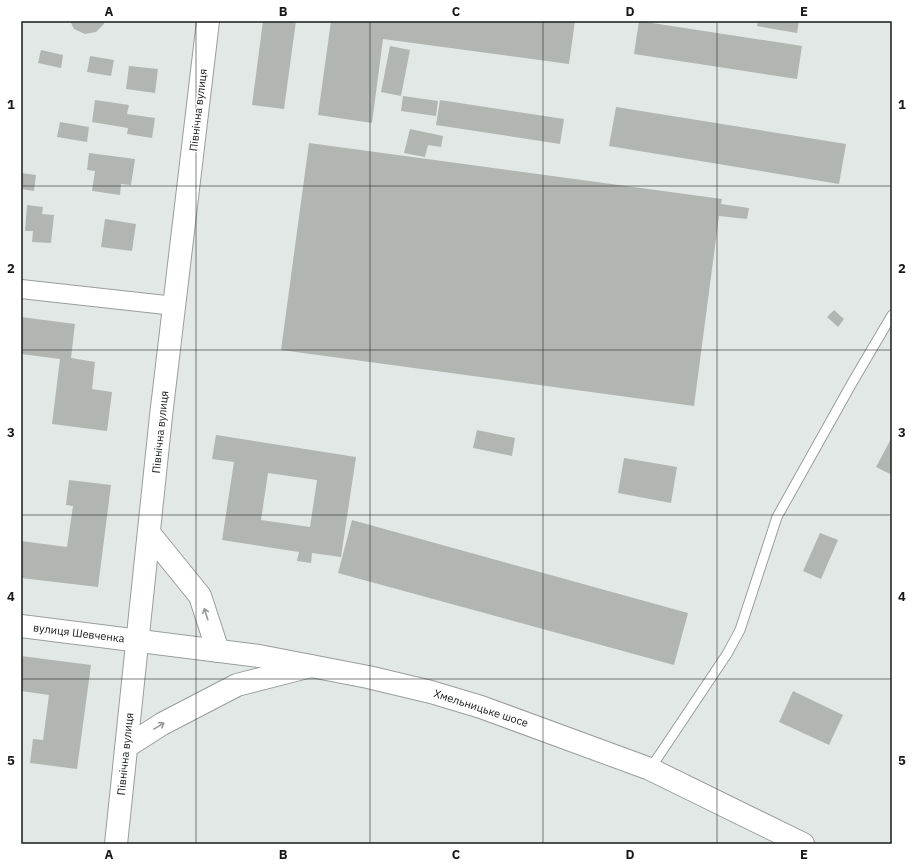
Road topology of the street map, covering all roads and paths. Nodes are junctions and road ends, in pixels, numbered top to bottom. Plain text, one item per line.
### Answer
1 (208, 21) edge
2 (21, 289) edge
3 (175, 306) junction
4 (892, 315) edge
5 (149, 533) junction
6 (21, 626) edge
7 (137, 640) junction
8 (218, 651) junction
9 (311, 666) junction
10 (126, 747) junction
11 (650, 769) junction
12 (116, 844) edge
13 (803, 844) edge

1 - 3 main road, Північна вулиця
2 - 3 street
3 - 5 main road, Північна вулиця
4 - 11 lane
5 - 7 main road, Північна вулиця
8 -> 5 main road
6 - 7 main road, вулиця Шевченка
7 - 8 main road, Хмельницьке шосе
7 - 10 main road, Північна вулиця
8 - 9 main road, Хмельницьке шосе
10 -> 9 main road
9 - 11 main road, Хмельницьке шосе
10 - 12 main road, Північна вулиця
11 - 13 main road, Хмельницьке шосе

